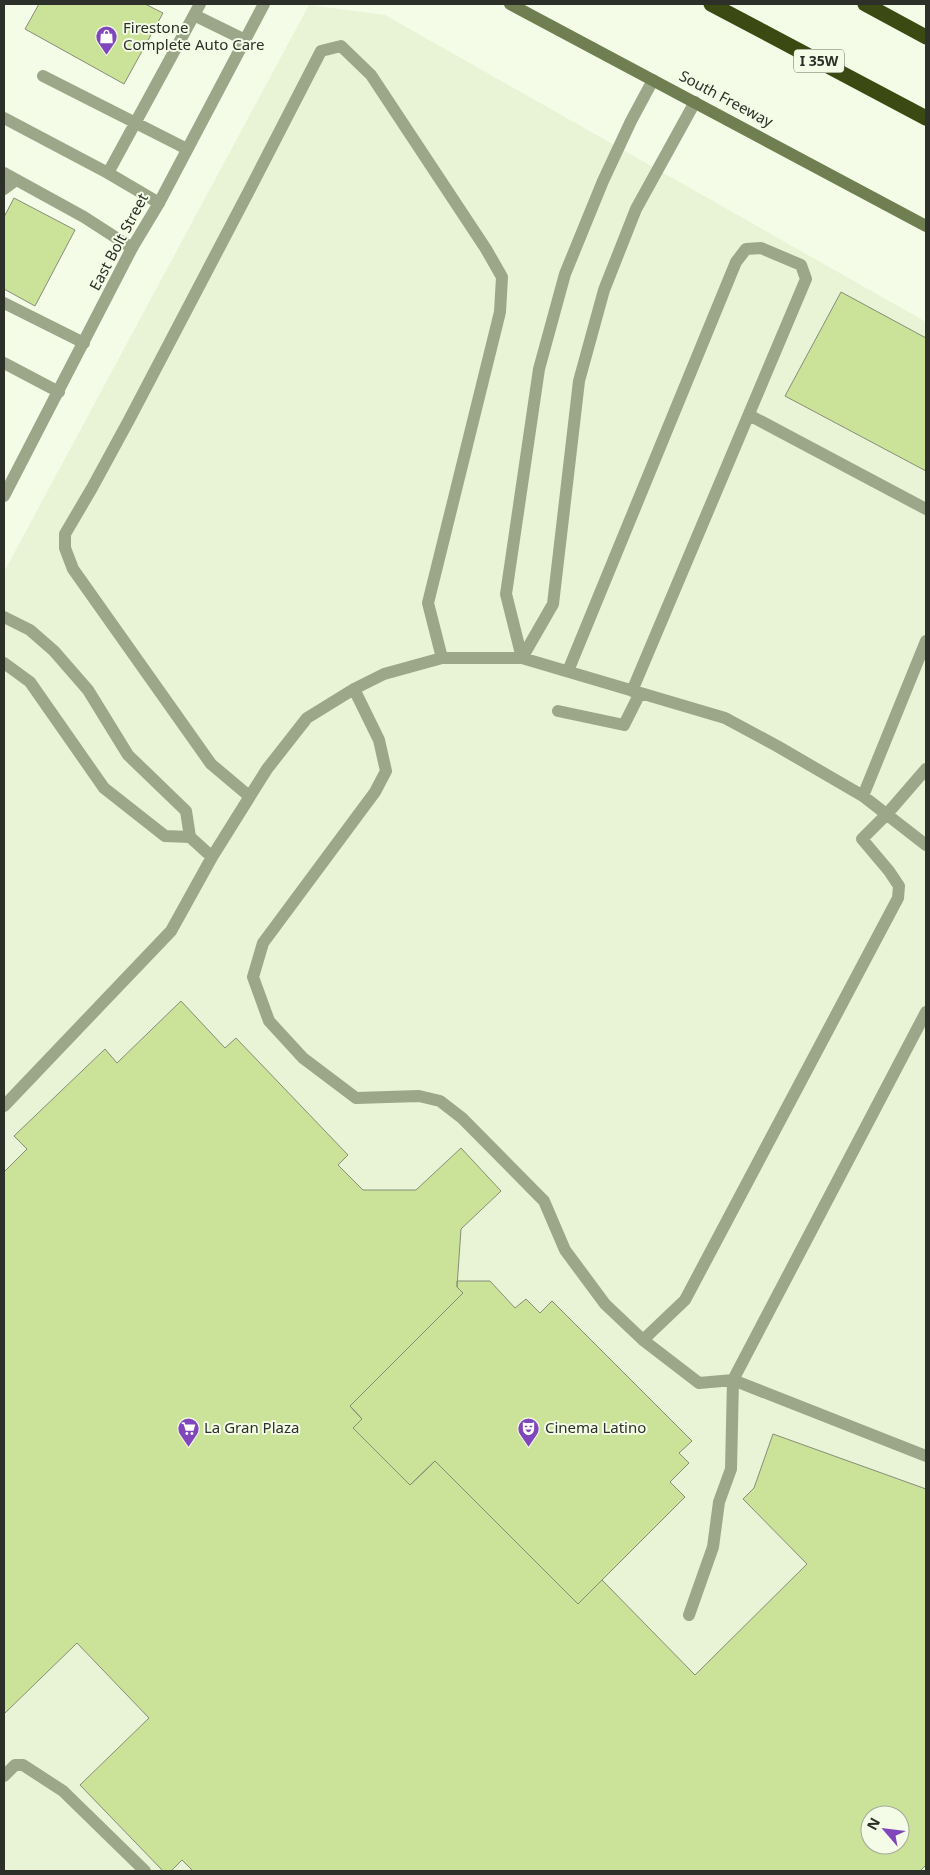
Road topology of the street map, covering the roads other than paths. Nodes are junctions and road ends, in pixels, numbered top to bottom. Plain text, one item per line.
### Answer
1 (200, 4) edge
2 (264, 4) edge
3 (510, 4) edge
4 (712, 4) edge
5 (865, 4) edge
6 (194, 15) junction
7 (926, 38) edge
8 (245, 40) junction
9 (43, 76) dead end
10 (653, 80) junction
11 (695, 102) junction
12 (4, 118) edge
13 (926, 118) edge
14 (135, 124) junction
15 (186, 149) junction
16 (4, 173) edge
17 (108, 173) junction
18 (16, 180) junction
19 (4, 189) edge
20 (159, 203) junction
21 (926, 226) edge
22 (132, 248) junction
23 (4, 303) edge
24 (84, 343) junction
25 (4, 363) edge
26 (59, 392) junction
27 (749, 415) junction
28 (4, 496) edge
29 (926, 509) edge
30 (4, 617) edge
31 (926, 641) edge
32 (442, 658) junction
33 (522, 658) junction
34 (4, 663) edge
35 (568, 671) junction
36 (354, 689) junction
37 (636, 692) junction
38 (558, 711) dead end
39 (926, 769) edge
40 (249, 796) junction
41 (863, 796) junction
42 (887, 814) junction
43 (190, 837) junction
44 (924, 839) edge
45 (212, 857) junction
46 (924, 1021) edge
47 (4, 1106) edge
48 (643, 1340) junction
49 (732, 1380) junction
50 (926, 1456) edge
51 (689, 1615) dead end
52 (4, 1776) edge
53 (145, 1871) edge

1 - 6 street
2 - 8 street, East Bolt Street
3 - 10 main road, South Freeway
4 - 13 highway, I 35W
5 - 7 highway
6 - 8 street
6 - 14 street
8 - 15 street, East Bolt Street
9 - 14 street
10 - 11 main road, South Freeway
10 - 33 street
11 - 21 main road, South Freeway
11 - 33 street
12 - 17 street
14 - 15 street
14 - 17 street
15 - 20 street, East Bolt Street
16 - 18 street
17 - 20 street
18 - 19 street
18 - 22 street
20 - 22 street, East Bolt Street
22 - 24 street, East Bolt Street
23 - 24 street
24 - 26 street, East Bolt Street
25 - 26 street
26 - 28 street, East Bolt Street
27 - 29 street
27 - 35 street
27 - 37 street
30 - 43 street
31 - 41 street
32 - 33 street
32 - 36 street
32 - 40 street
33 - 35 street
34 - 43 street
35 - 37 street
36 - 40 street
36 - 48 street
37 - 38 street
37 - 41 street
39 - 42 street
40 - 45 street
41 - 42 street
42 - 44 street
42 - 48 street
43 - 45 street
45 - 47 street
46 - 49 street
48 - 49 street
49 - 50 street
49 - 51 street
52 - 53 street

